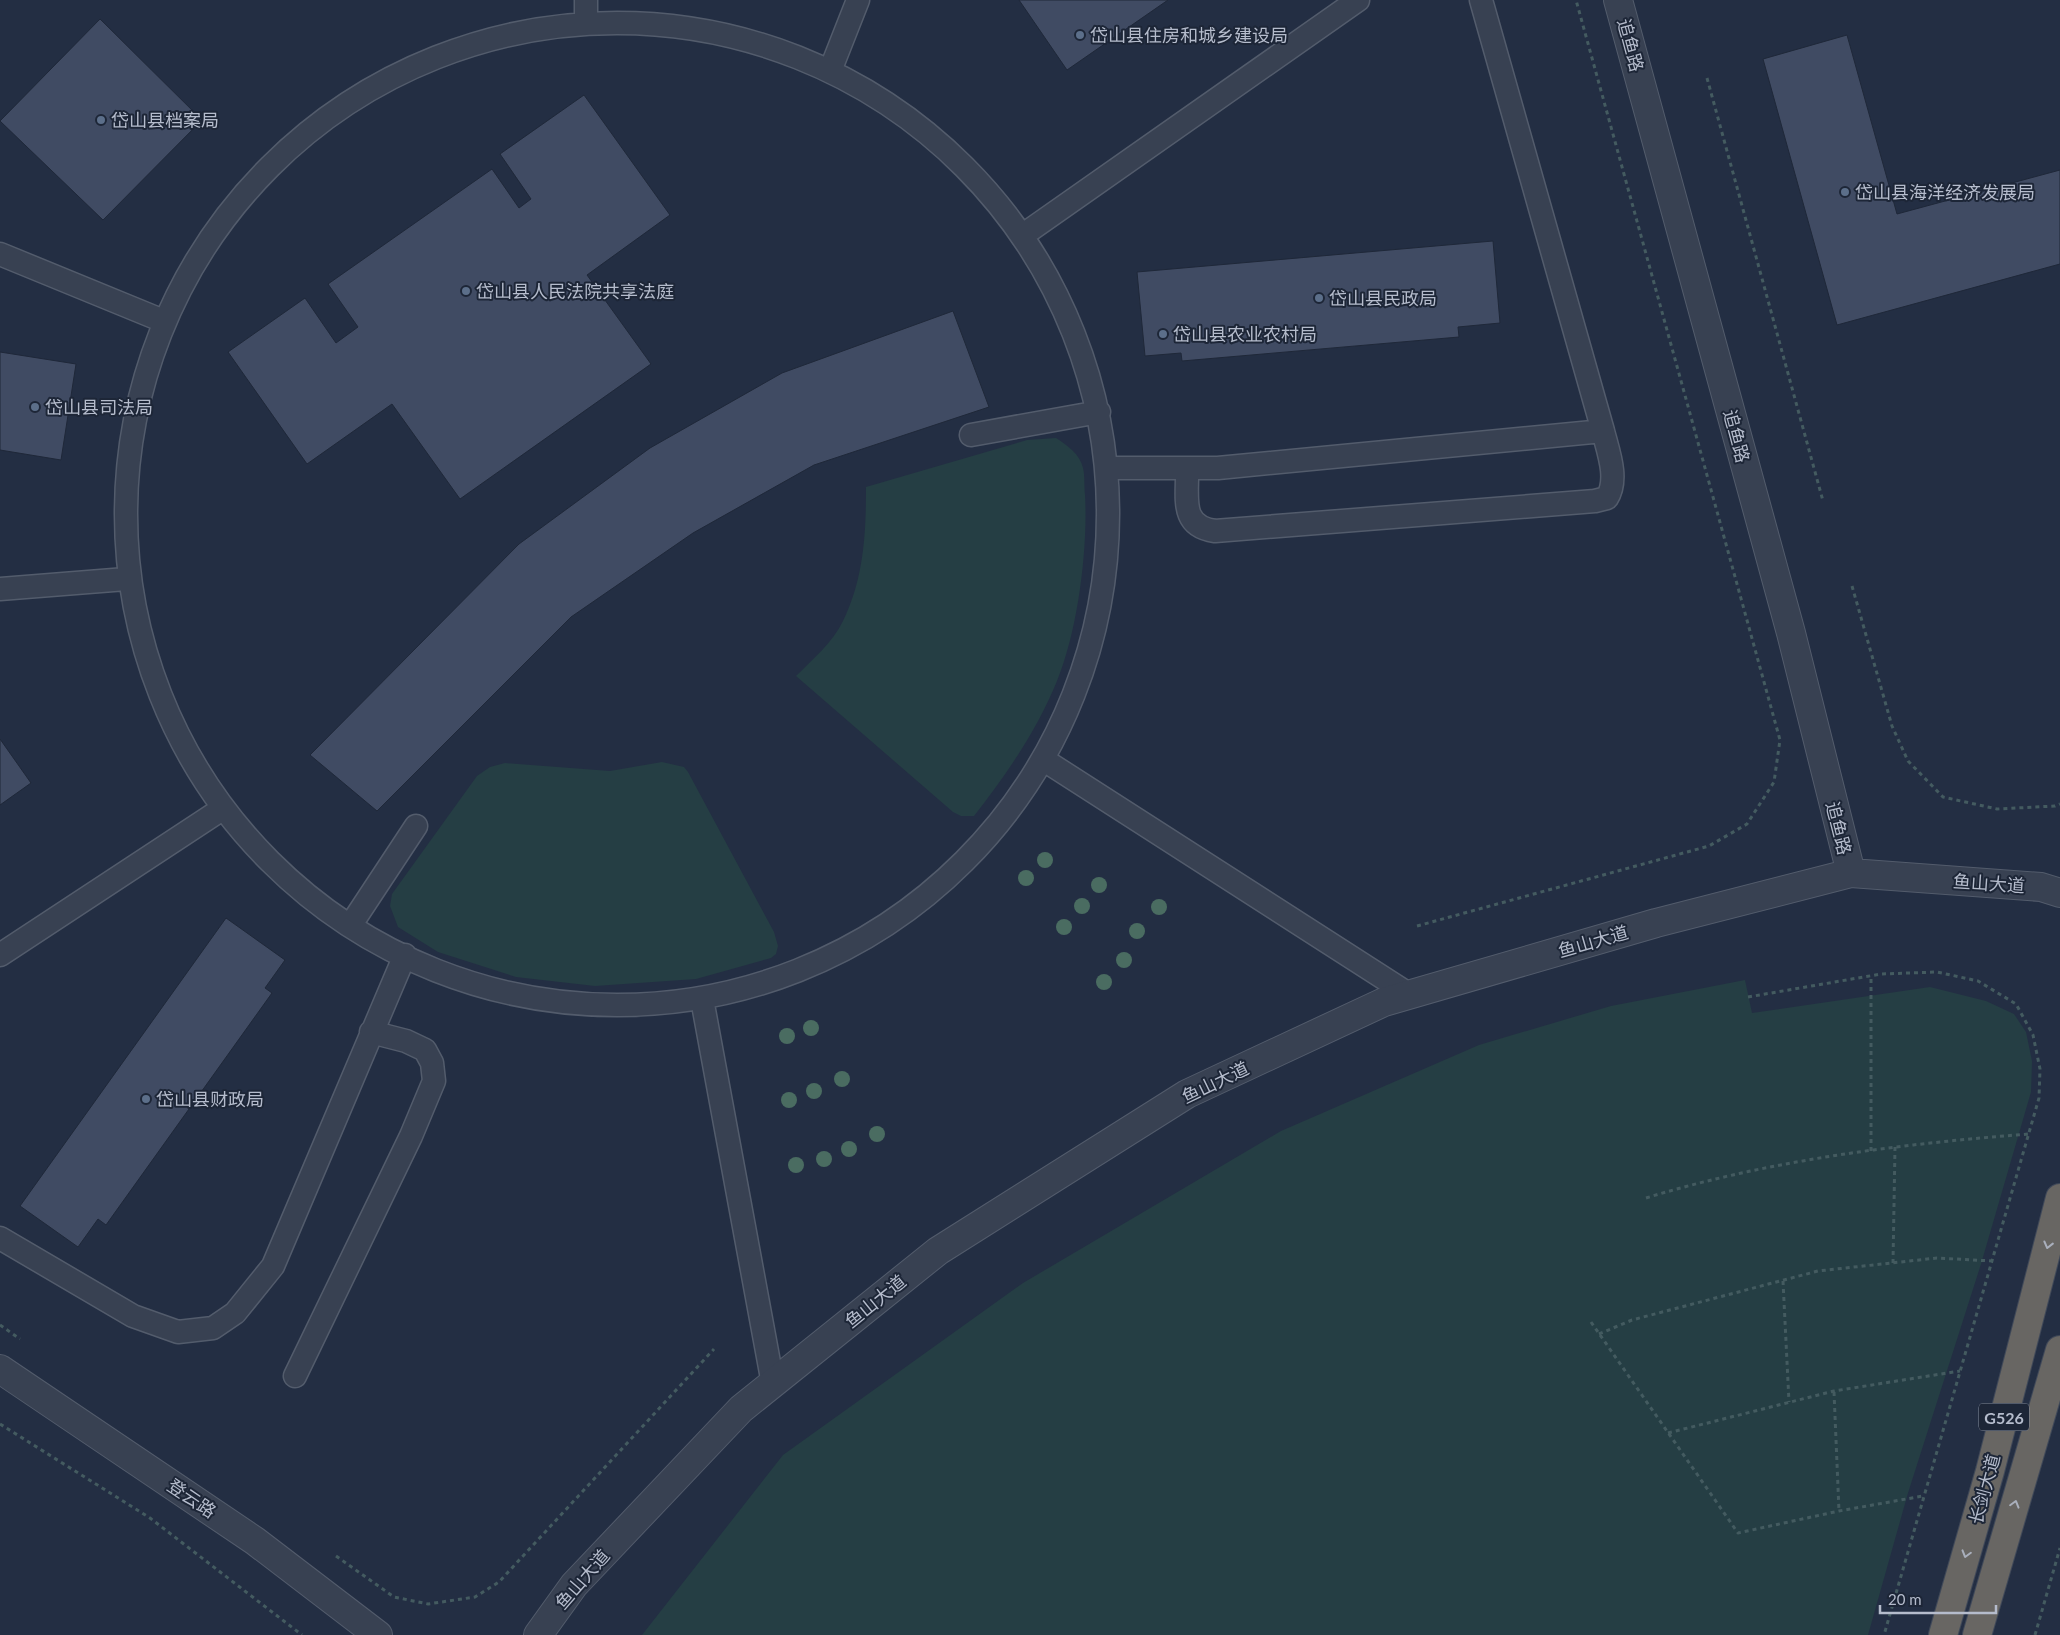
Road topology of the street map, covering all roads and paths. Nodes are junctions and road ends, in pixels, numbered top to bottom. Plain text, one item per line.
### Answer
1 (586, 0) edge
2 (858, 0) edge
3 (1358, 0) edge
4 (1481, 0) edge
5 (1576, 0) edge
6 (1618, 0) edge
7 (586, 24) junction
8 (830, 71) junction
9 (1707, 78) dead end
10 (1023, 235) junction
11 (0, 254) edge
12 (161, 320) junction
13 (1099, 412) junction
14 (1603, 431) junction
15 (971, 436) dead end
16 (1108, 468) junction
17 (1187, 468) junction
18 (1822, 501) dead end
19 (126, 579) junction
20 (1852, 586) dead end
21 (0, 588) edge
22 (1044, 760) junction
23 (2060, 804) edge
24 (222, 809) junction
25 (416, 826) dead end
26 (1851, 873) junction
27 (2060, 893) edge
28 (350, 926) junction
29 (1416, 926) dead end
30 (0, 955) edge
31 (404, 955) junction
32 (1871, 976) junction
33 (1410, 995) junction
34 (1748, 996) dead end
35 (702, 999) junction
36 (371, 1032) junction
37 (2029, 1134) junction
38 (1895, 1147) junction
39 (1871, 1151) junction
40 (1646, 1198) dead end
41 (2060, 1198) edge
42 (0, 1238) edge
43 (1992, 1261) junction
44 (1893, 1264) junction
45 (1783, 1280) junction
46 (1591, 1322) dead end
47 (0, 1325) edge
48 (1599, 1334) junction
49 (24, 1341) dead end
50 (714, 1349) dead end
51 (2060, 1350) edge
52 (0, 1369) edge
53 (1960, 1371) junction
54 (295, 1376) dead end
55 (773, 1384) junction
56 (1834, 1391) junction
57 (1789, 1402) junction
58 (0, 1424) edge
59 (1668, 1433) junction
60 (1923, 1496) junction
61 (1839, 1511) junction
62 (2060, 1548) edge
63 (329, 1552) dead end
64 (302, 1635) edge
65 (378, 1635) edge
66 (538, 1635) edge
67 (1884, 1635) edge
68 (1943, 1635) edge
69 (1977, 1635) edge
70 (2035, 1635) edge

1 - 7 lane
2 - 8 lane
3 - 10 lane
4 - 14 lane
5 - 29 path
6 - 26 street, 追鱼路
7 - 8 lane
7 - 12 lane
8 - 10 lane
9 - 18 path
10 - 13 lane
11 - 12 lane
12 - 19 lane
13 - 15 lane
13 - 16 lane
14 - 17 lane
14 - 17 lane
16 - 17 lane
16 - 22 lane
19 - 21 lane
19 - 24 lane
20 - 23 path
22 - 33 lane
22 - 35 lane
24 - 28 lane
24 - 30 lane
25 - 28 lane
26 - 27 street, 鱼山大道
26 - 33 street, 鱼山大道
28 - 31 lane
31 - 35 lane
31 - 36 lane
32 - 34 path
32 - 37 path
32 - 39 path
33 - 55 street, 鱼山大道
35 - 55 lane
36 - 42 lane
36 - 54 lane
37 - 38 path
37 - 43 path
38 - 39 path
38 - 44 path
39 - 40 path
41 -> 68 highway, 长剑大道 / G526
43 - 44 path
43 - 53 path
44 - 45 path
45 - 48 path
45 - 57 path
46 - 48 path
47 - 49 path
48 - 59 path
50 - 63 path
69 -> 51 highway, 长剑大道 / G526
52 - 65 street, 登云路
53 - 56 path
53 - 60 path
55 - 66 street, 鱼山大道
56 - 57 path
56 - 61 path
57 - 59 path
58 - 64 path
59 - 61 path
60 - 61 path
60 - 67 path
62 - 70 path

